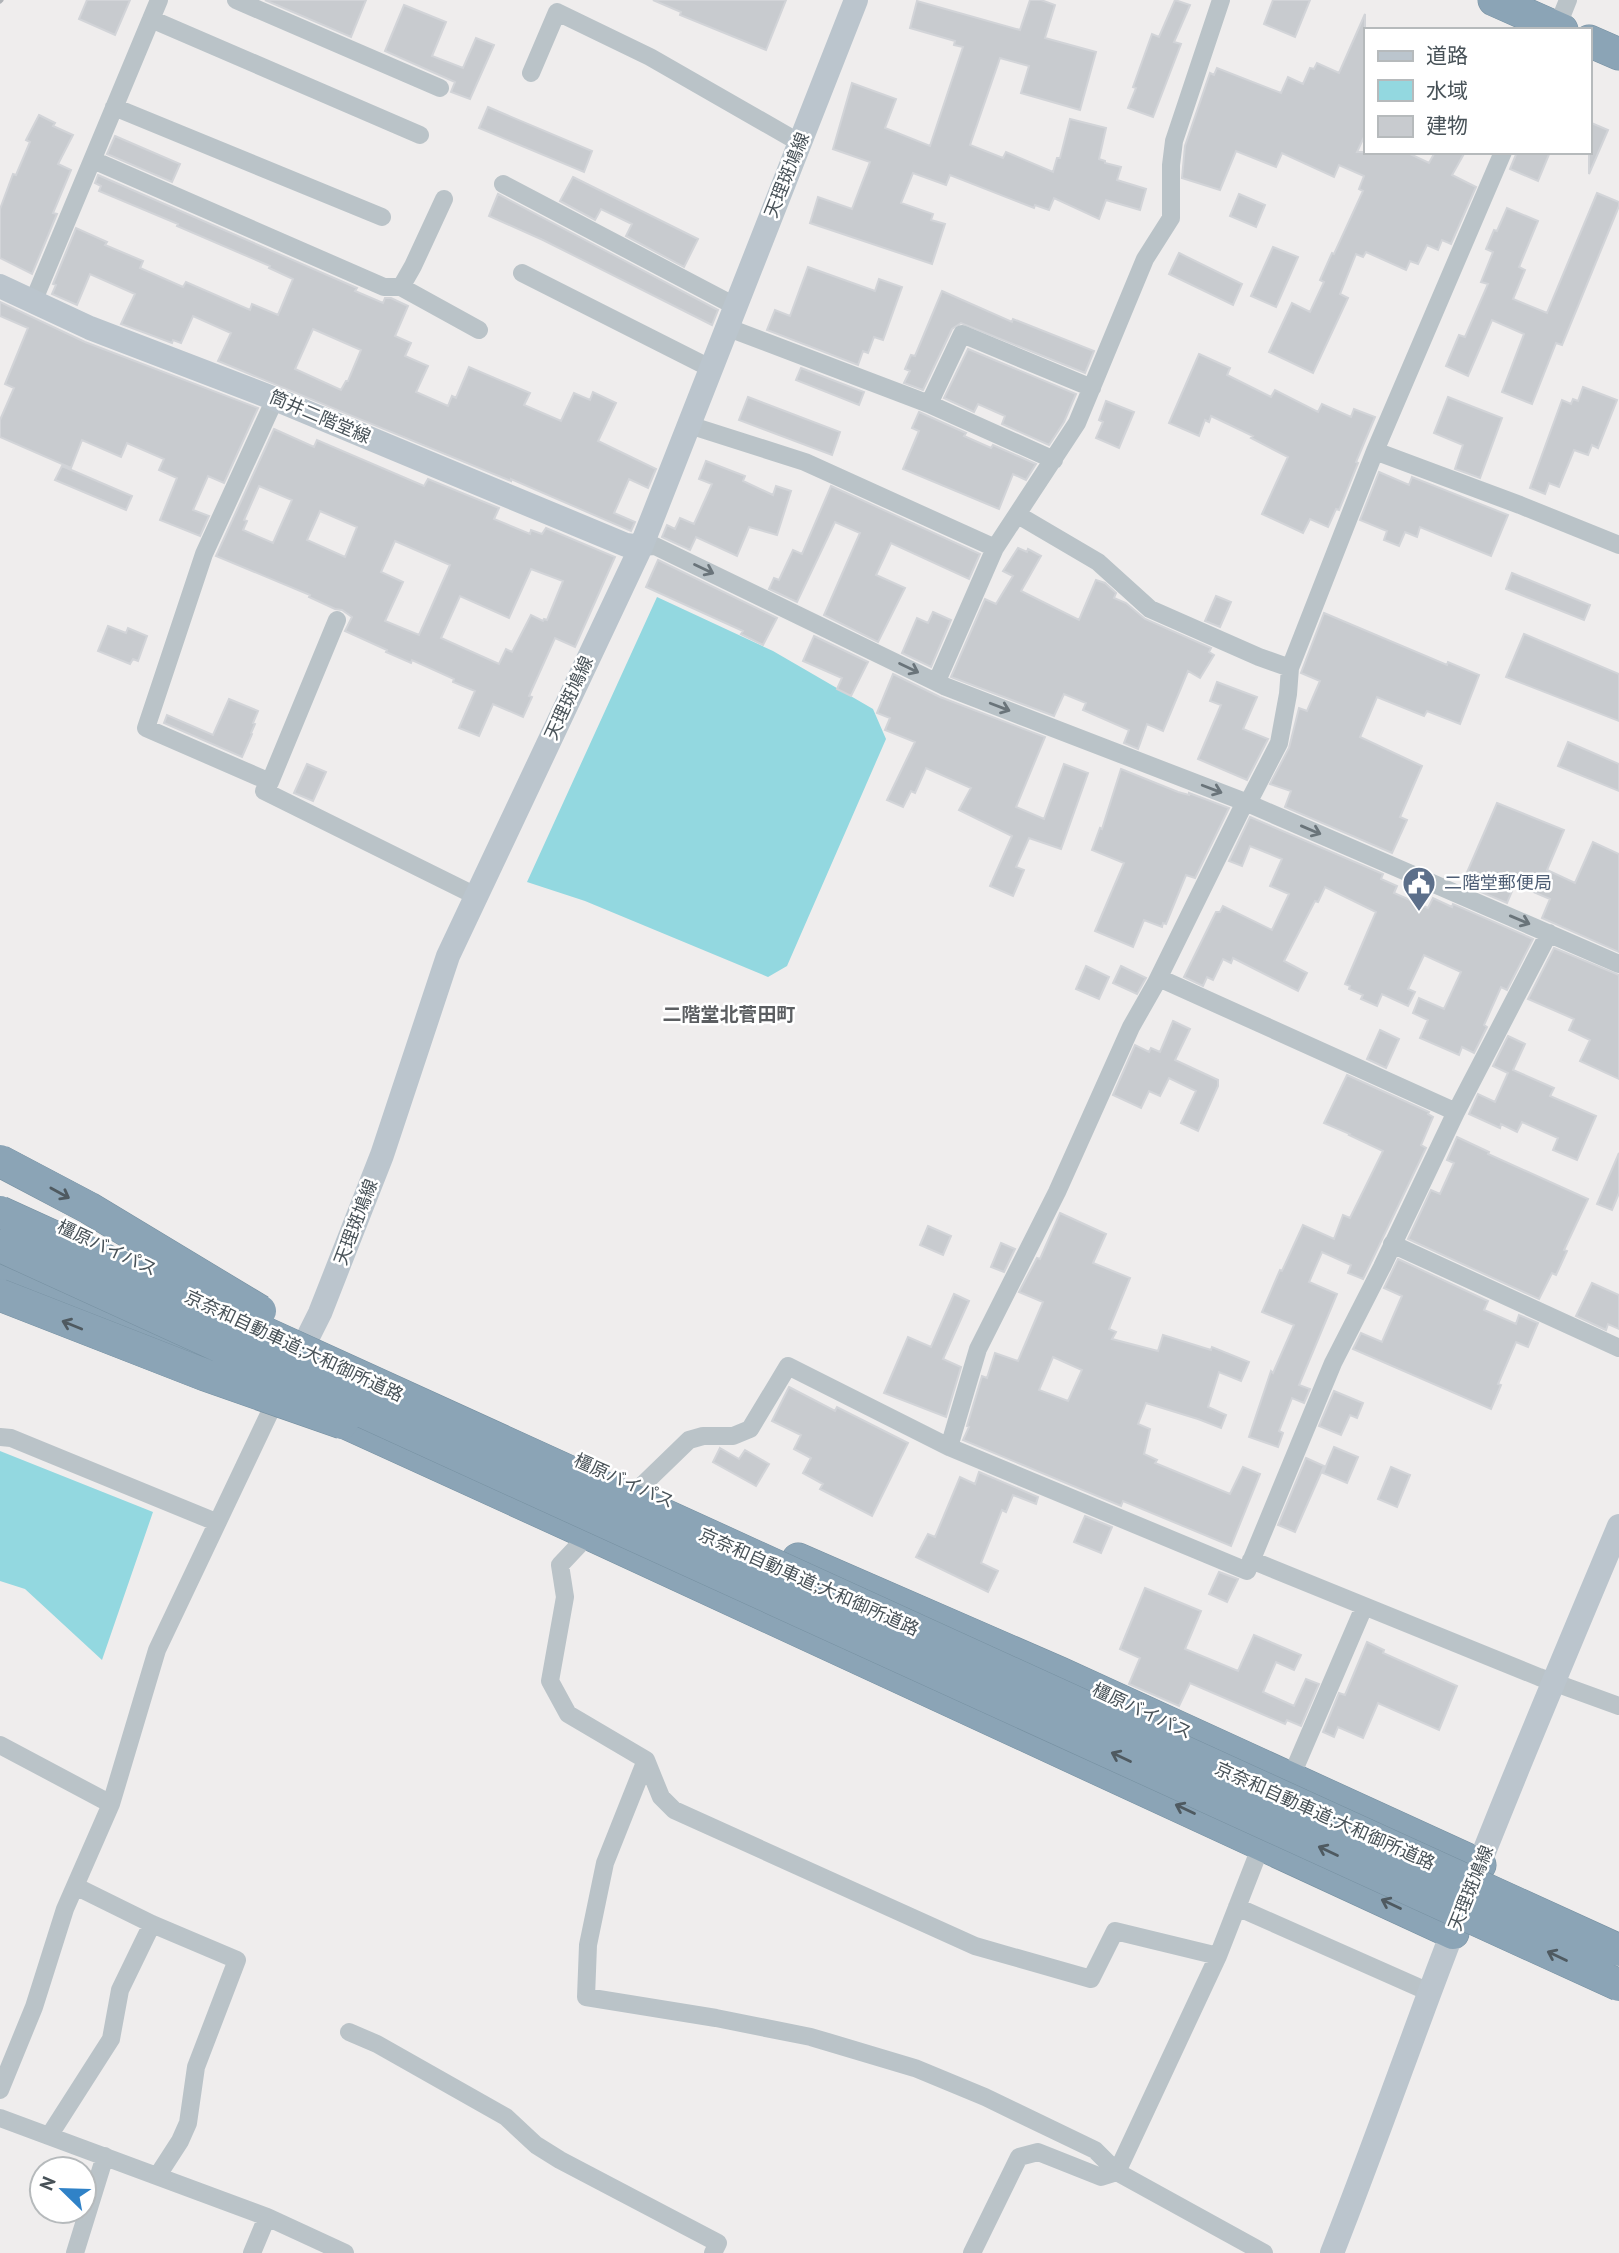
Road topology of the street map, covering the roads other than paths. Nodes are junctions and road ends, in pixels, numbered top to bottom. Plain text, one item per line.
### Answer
1 (159, 0) edge
2 (236, 0) edge
3 (856, 0) edge
4 (1221, 0) edge
5 (1494, 0) edge
6 (151, 19) junction
7 (1561, 22) edge
8 (1591, 42) edge
9 (1619, 54) edge
10 (531, 73) dead end
11 (440, 88) dead end
12 (114, 107) junction
13 (420, 135) dead end
14 (800, 143) junction
15 (1502, 154) edge
16 (93, 160) junction
17 (503, 184) dead end
18 (444, 199) dead end
19 (382, 217) dead end
20 (522, 273) dead end
21 (0, 286) edge
22 (401, 287) junction
23 (33, 302) junction
24 (731, 316) junction
25 (479, 330) dead end
26 (710, 368) junction
27 (1092, 388) junction
28 (275, 398) junction
29 (929, 404) junction
30 (689, 425) junction
31 (1375, 451) junction
32 (1054, 460) junction
33 (1018, 515) junction
34 (1619, 545) edge
35 (641, 547) junction
36 (995, 548) junction
37 (337, 620) dead end
38 (1290, 668) junction
39 (937, 681) junction
40 (270, 782) junction
41 (1247, 802) junction
42 (476, 896) junction
43 (1549, 933) junction
44 (1619, 964) edge
45 (1159, 978) junction
46 (1456, 1112) junction
47 (0, 1161) edge
48 (0, 1196) edge
49 (0, 1212) edge
50 (1392, 1244) junction
51 (0, 1246) edge
52 (0, 1267) edge
53 (0, 1295) edge
54 (307, 1342) junction
55 (1619, 1348) edge
56 (279, 1393) junction
57 (0, 1437) edge
58 (949, 1447) junction
59 (529, 1488) junction
60 (641, 1488) junction
61 (216, 1522) junction
62 (1619, 1526) edge
63 (702, 1533) junction
64 (589, 1534) junction
65 (1251, 1560) junction
66 (1364, 1607) junction
67 (1553, 1683) junction
68 (1619, 1706) edge
69 (0, 1745) edge
70 (646, 1760) junction
71 (1290, 1779) junction
72 (111, 1804) junction
73 (1261, 1844) junction
74 (1480, 1865) junction
75 (76, 1886) junction
76 (1237, 1907) junction
77 (152, 1924) junction
78 (1453, 1933) junction
79 (1619, 1950) edge
80 (1218, 1956) junction
81 (1619, 1985) edge
82 (1429, 1992) junction
83 (349, 2032) dead end
84 (0, 2090) edge
85 (0, 2118) edge
86 (49, 2136) junction
87 (105, 2156) junction
88 (1117, 2172) junction
89 (158, 2175) junction
90 (267, 2217) junction
91 (75, 2253) edge
92 (253, 2253) edge
93 (345, 2253) edge
94 (713, 2253) edge
95 (972, 2253) edge
96 (1264, 2253) edge
97 (1332, 2253) edge

1 - 6 street
2 - 11 street
3 - 14 main road, 天理斑鳩線
4 - 27 street
5 - 7 highway
6 - 12 street
6 - 13 street
8 - 9 highway
10 - 14 street
12 - 16 street
12 - 19 street
14 - 24 main road, 天理斑鳩線
15 - 31 street
16 - 22 street
16 - 23 street
17 - 24 street
18 - 22 street
20 - 26 street
21 - 23 main road, 筒井二階堂線
22 - 25 street
23 - 28 main road, 筒井二階堂線
24 - 26 main road, 天理斑鳩線
24 - 29 street
26 - 30 main road, 天理斑鳩線
27 - 29 street
27 - 32 street
28 - 35 main road, 筒井二階堂線
28 - 40 street
29 - 32 street
30 - 35 main road, 天理斑鳩線
30 - 36 street
31 - 34 street
31 - 38 street
32 - 33 street
33 - 36 street
33 - 38 street
35 -> 39 street
35 - 42 main road, 天理斑鳩線
36 - 39 street
37 - 40 street
38 - 41 street
39 -> 41 street
40 - 42 street
41 -> 43 street
41 - 45 street
42 - 54 main road, 天理斑鳩線
43 - 44 street
43 - 46 street
45 - 46 street
45 - 58 street
46 - 50 street
47 -> 63 highway, bridge
48 - 54 highway, 橿原バイパス
49 - 63 highway, 京奈和自動車道;大和御所道路, bridge
50 - 55 street
50 - 65 street
51 - 59 highway, 京奈和自動車道;大和御所道路, bridge
52 - 56 highway
59 -> 53 highway, bridge
54 - 56 main road, 天理斑鳩線
54 - 60 highway, 橿原バイパス
56 - 61 street
56 - 64 highway
57 - 61 street
58 - 60 street
58 - 65 street
81 -> 59 highway, 京奈和自動車道;大和御所道路, bridge
60 - 64 street
60 - 71 highway, 橿原バイパス
61 - 72 street
62 - 67 main road, 天理斑鳩線
63 - 79 highway, 京奈和自動車道;大和御所道路, bridge
64 - 70 street
73 -> 64 highway
65 - 66 street
66 - 67 street
66 - 71 street
67 - 68 street
67 - 74 main road, 天理斑鳩線
69 - 72 street
70 - 80 street
70 - 88 street
71 - 73 street
71 - 74 highway, 橿原バイパス
72 - 75 street
73 - 76 street
78 -> 73 highway
74 - 78 main road, 天理斑鳩線
75 - 77 street
75 - 84 street
76 - 80 street
76 - 82 street
77 - 86 street
77 - 89 street
78 - 82 main road, 天理斑鳩線
80 - 88 street
82 - 97 main road, 天理斑鳩線
83 - 94 street
85 - 86 street
86 - 87 street
87 - 89 street
87 - 91 street
88 - 95 street
88 - 96 street
89 - 90 street
90 - 92 street
90 - 93 street

